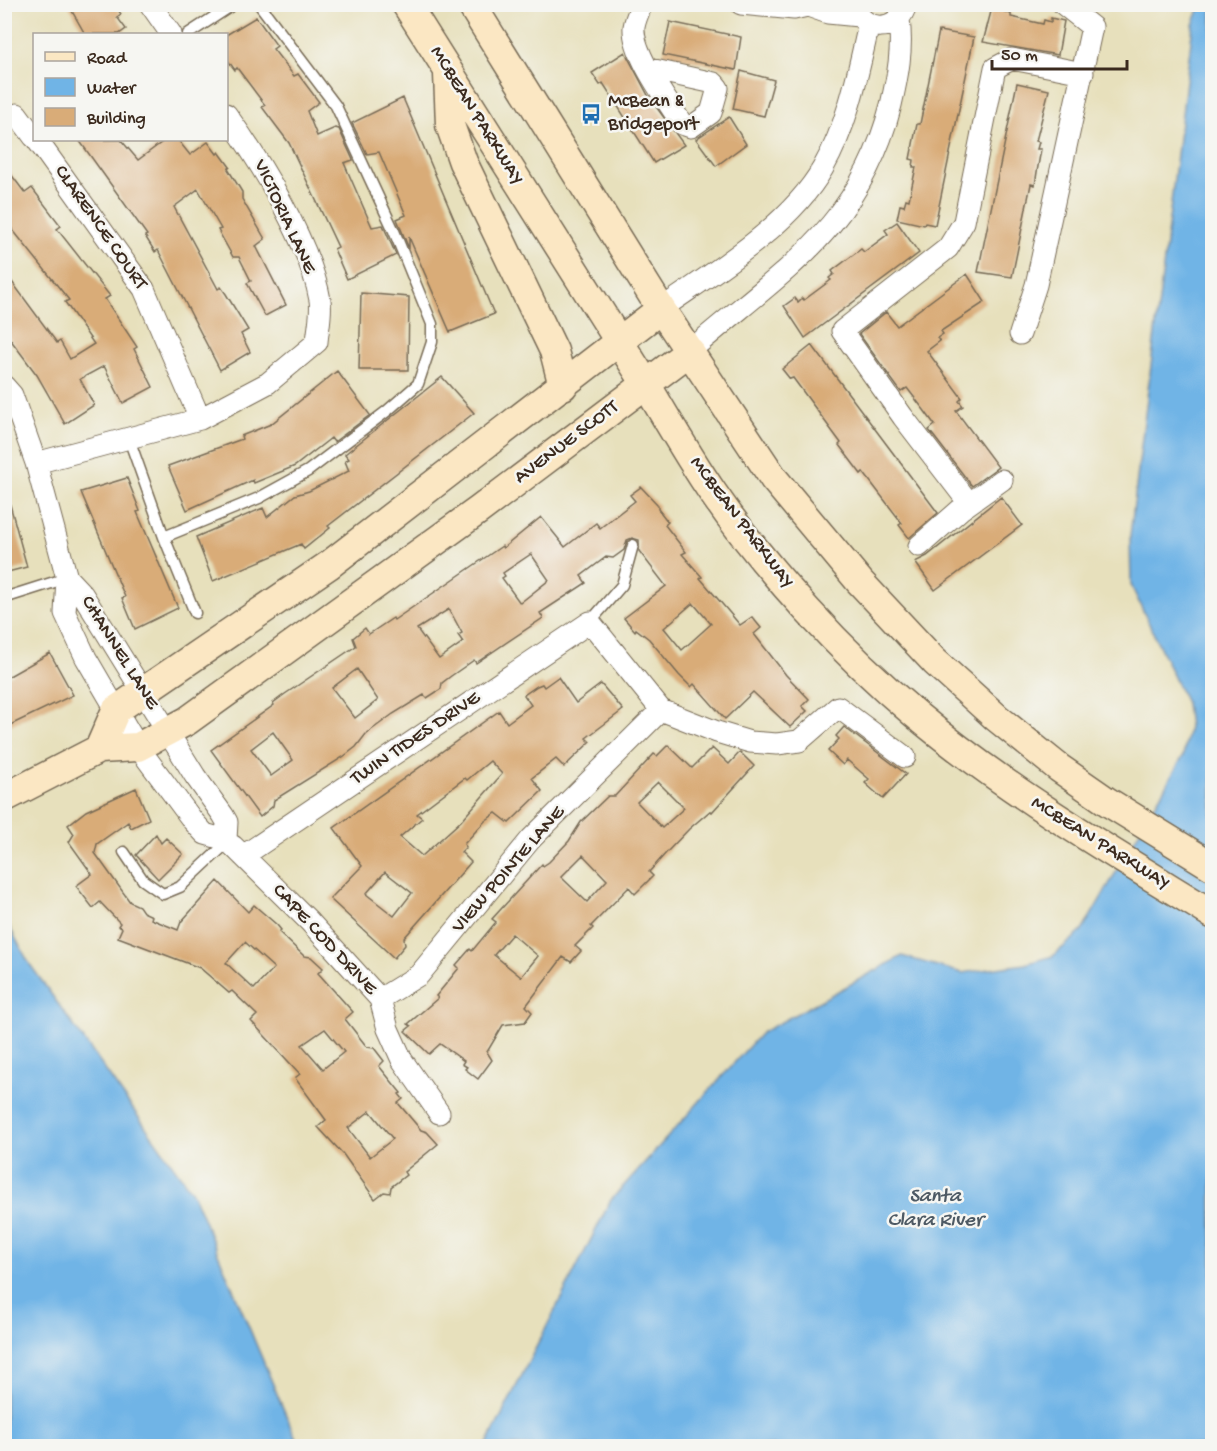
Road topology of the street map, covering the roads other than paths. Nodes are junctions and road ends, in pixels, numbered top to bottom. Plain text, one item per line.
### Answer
1 (150, 4) edge
2 (234, 4) edge
3 (259, 4) edge
4 (406, 4) edge
5 (471, 4) edge
6 (642, 4) edge
7 (741, 4) edge
8 (1063, 4) edge
9 (814, 6) edge
10 (906, 10) edge
11 (861, 15) edge
12 (170, 33) edge
13 (190, 33) edge
14 (650, 69) dead end
15 (448, 72) junction
16 (1083, 73) junction
17 (17, 114) dead end
18 (228, 117) edge
19 (33, 134) edge
20 (38, 141) edge
21 (661, 309) junction
22 (1020, 334) dead end
23 (619, 344) junction
24 (690, 351) junction
25 (646, 384) junction
26 (4, 386) edge
27 (563, 386) junction
28 (200, 419) junction
29 (129, 439) junction
30 (36, 463) junction
31 (1002, 480) dead end
32 (969, 503) junction
33 (164, 537) junction
34 (633, 545) dead end
35 (919, 546) dead end
36 (67, 578) junction
37 (4, 598) edge
38 (195, 613) dead end
39 (590, 622) junction
40 (143, 693) junction
41 (116, 710) junction
42 (662, 710) junction
43 (168, 731) junction
44 (138, 747) junction
45 (99, 749) junction
46 (905, 757) dead end
47 (5, 798) edge
48 (232, 846) junction
49 (124, 852) dead end
50 (1212, 866) edge
51 (1212, 914) edge
52 (380, 999) junction
53 (439, 1113) dead end

1 - 12 street
2 - 13 lane
3 - 33 lane
4 - 15 main road, MCBEAN PARKWAY
5 - 21 main road, MCBEAN PARKWAY
6 - 14 street
7 - 9 street
8 - 16 street
9 - 11 street
10 - 11 street
10 - 24 street, AVENUE SCOTT
11 - 21 street
15 - 23 main road, MCBEAN PARKWAY
15 - 27 main road
16 - 22 street
16 - 32 street
17 - 19 street, CLARENCE COURT
18 - 28 street, VICTORIA LANE
20 - 28 street, CLARENCE COURT
21 - 23 main road
21 - 24 main road, MCBEAN PARKWAY
23 - 25 main road, MCBEAN PARKWAY
23 - 27 main road
24 - 25 main road, AVENUE SCOTT
24 - 50 main road, MCBEAN PARKWAY
25 - 43 main road, AVENUE SCOTT
25 - 51 main road, MCBEAN PARKWAY
26 - 30 street
27 - 40 main road
28 - 29 street, VICTORIA LANE
29 - 30 street, VICTORIA LANE
29 - 33 lane
30 - 36 street
31 - 32 street
32 - 35 street
33 - 38 lane
34 - 39 lane
36 - 37 lane
36 - 40 street, CHANNEL LANE
36 - 41 street, CAPE COD DRIVE
39 - 42 street
39 - 48 street, TWIN TIDES DRIVE
40 - 41 main road
40 - 43 street, CHANNEL LANE
41 - 44 street, CAPE COD DRIVE
41 - 45 main road
42 - 46 street
42 - 52 street, VIEW POINTE LANE
43 - 44 main road, AVENUE SCOTT
43 - 48 street
44 - 45 main road, AVENUE SCOTT
44 - 48 street, CAPE COD DRIVE
45 - 47 main road, AVENUE SCOTT
48 - 49 lane
48 - 52 street, CAPE COD DRIVE
52 - 53 street, CAPE COD DRIVE

